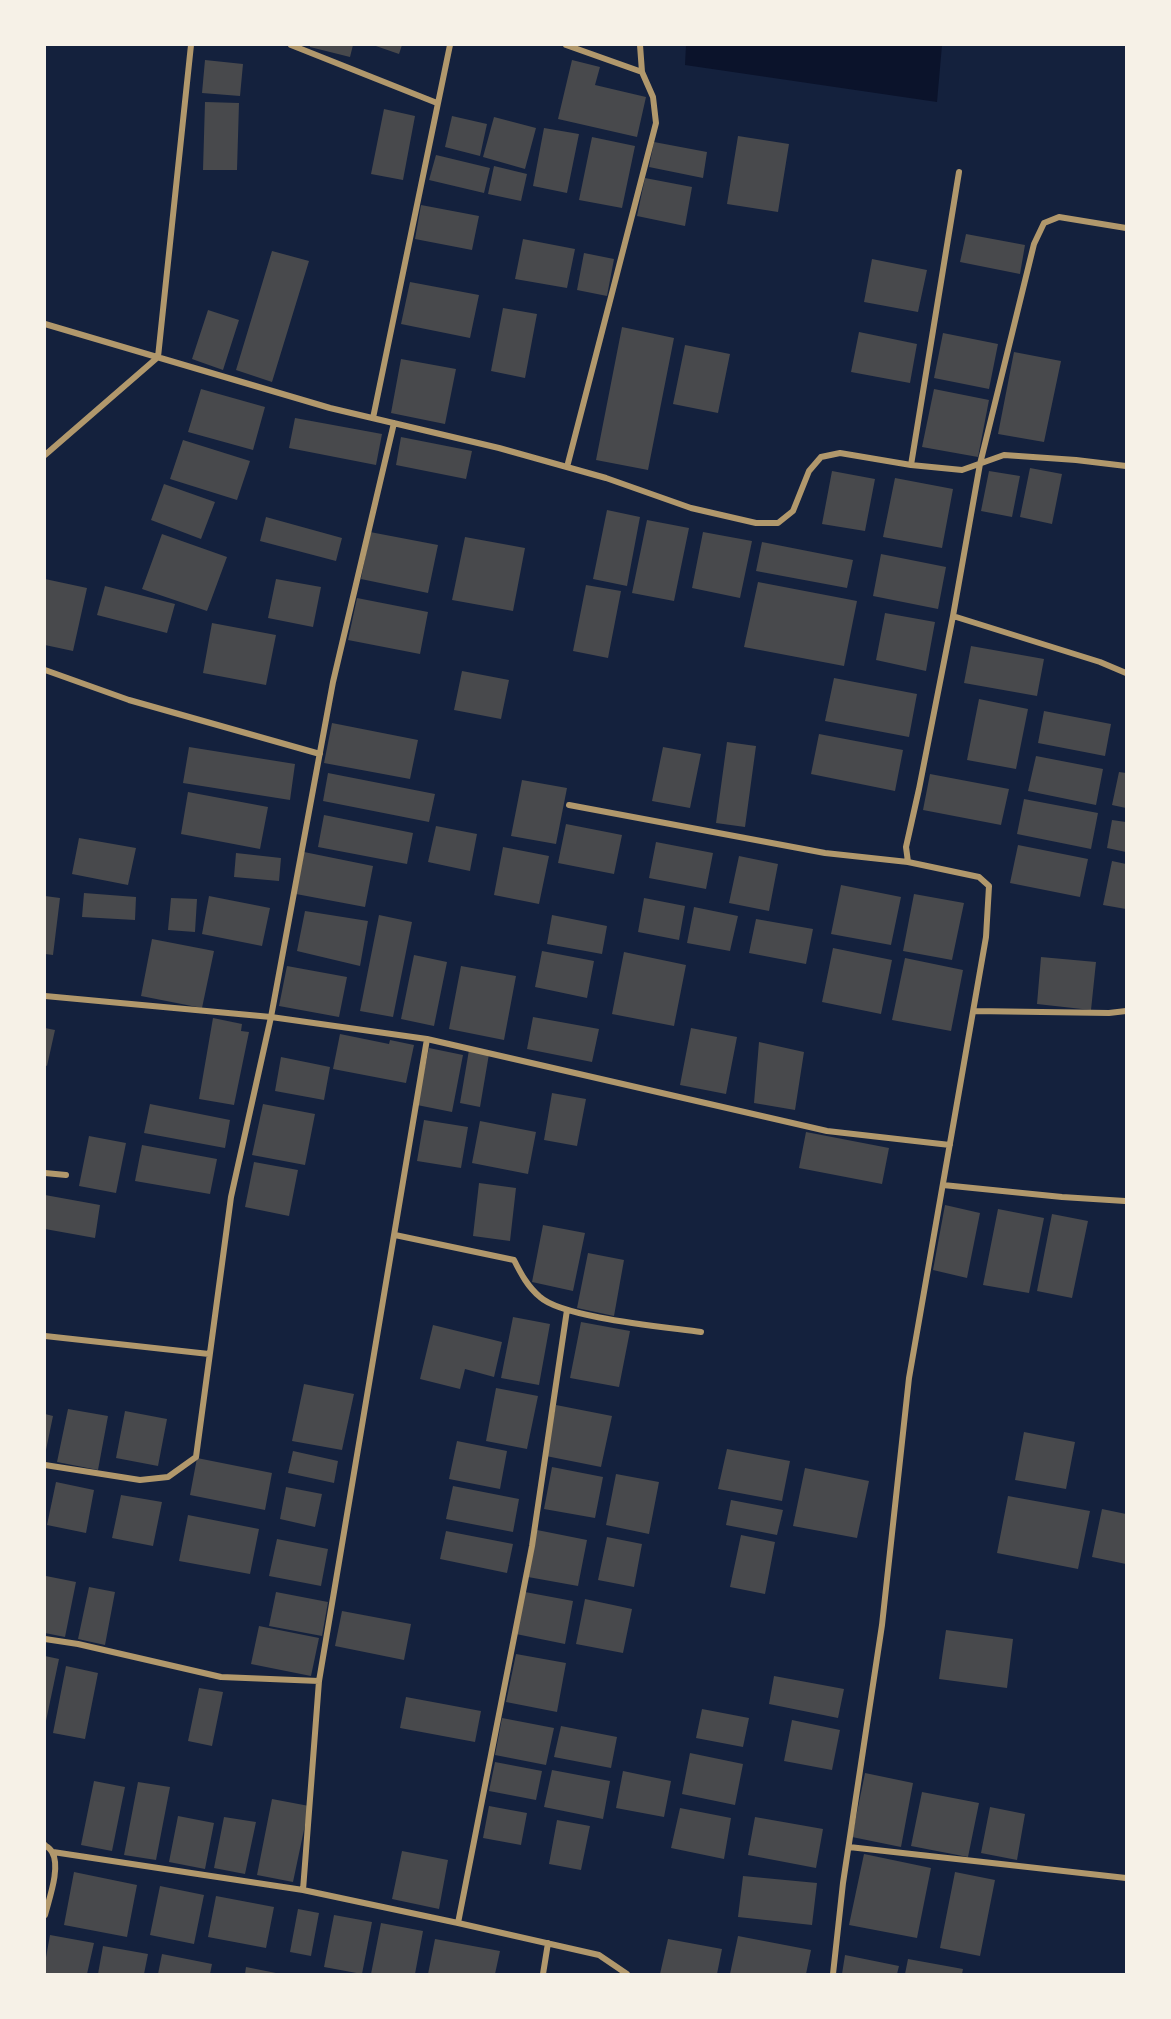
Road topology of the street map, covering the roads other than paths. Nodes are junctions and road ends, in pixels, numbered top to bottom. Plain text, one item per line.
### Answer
1 (191, 45) edge
2 (291, 45) edge
3 (450, 45) edge
4 (566, 45) edge
5 (640, 45) edge
6 (642, 72) junction
7 (437, 104) junction
8 (959, 172) dead end
9 (1126, 228) edge
10 (45, 324) edge
11 (158, 357) junction
12 (373, 418) junction
13 (394, 423) junction
14 (45, 455) edge
15 (980, 464) junction
16 (911, 465) junction
17 (1126, 466) edge
18 (567, 467) junction
19 (952, 616) junction
20 (45, 670) edge
21 (1126, 673) edge
22 (320, 754) junction
23 (569, 805) dead end
24 (908, 862) junction
25 (45, 996) edge
26 (974, 1011) junction
27 (1126, 1011) edge
28 (271, 1017) junction
29 (428, 1039) junction
30 (950, 1145) junction
31 (45, 1173) edge
32 (66, 1175) dead end
33 (943, 1185) junction
34 (1125, 1201) edge
35 (394, 1235) junction
36 (567, 1310) junction
37 (701, 1332) dead end
38 (45, 1336) edge
39 (209, 1354) junction
40 (45, 1465) edge
41 (45, 1639) edge
42 (319, 1681) junction
43 (45, 1845) edge
44 (849, 1847) junction
45 (53, 1852) junction
46 (1126, 1878) edge
47 (303, 1890) junction
48 (45, 1915) edge
49 (458, 1923) junction
50 (548, 1943) junction
51 (543, 1974) edge
52 (627, 1974) edge
53 (833, 1974) edge

1 - 11 street
2 - 7 street
3 - 7 street
4 - 6 street
5 - 6 street
6 - 18 street
7 - 12 street
8 - 16 street
9 - 15 street
10 - 11 street
11 - 12 street
11 - 14 street
12 - 13 street
13 - 18 street
13 - 22 street
15 - 16 street
15 - 17 street
15 - 19 street
16 - 18 street
19 - 21 street
19 - 24 street
20 - 22 street
22 - 28 street
23 - 24 street
24 - 26 street
25 - 28 street
26 - 27 street
26 - 30 street
28 - 29 street
28 - 39 street
29 - 30 street
29 - 35 street
30 - 33 street
31 - 32 street
33 - 34 street
33 - 44 street
35 - 36 street
35 - 42 street
36 - 37 street
36 - 49 street
38 - 39 street
39 - 40 street
41 - 42 street
42 - 47 street
43 - 45 street
44 - 46 street
44 - 53 street
45 - 47 street
45 - 48 street
47 - 49 street
49 - 50 street
50 - 51 street
50 - 52 street

